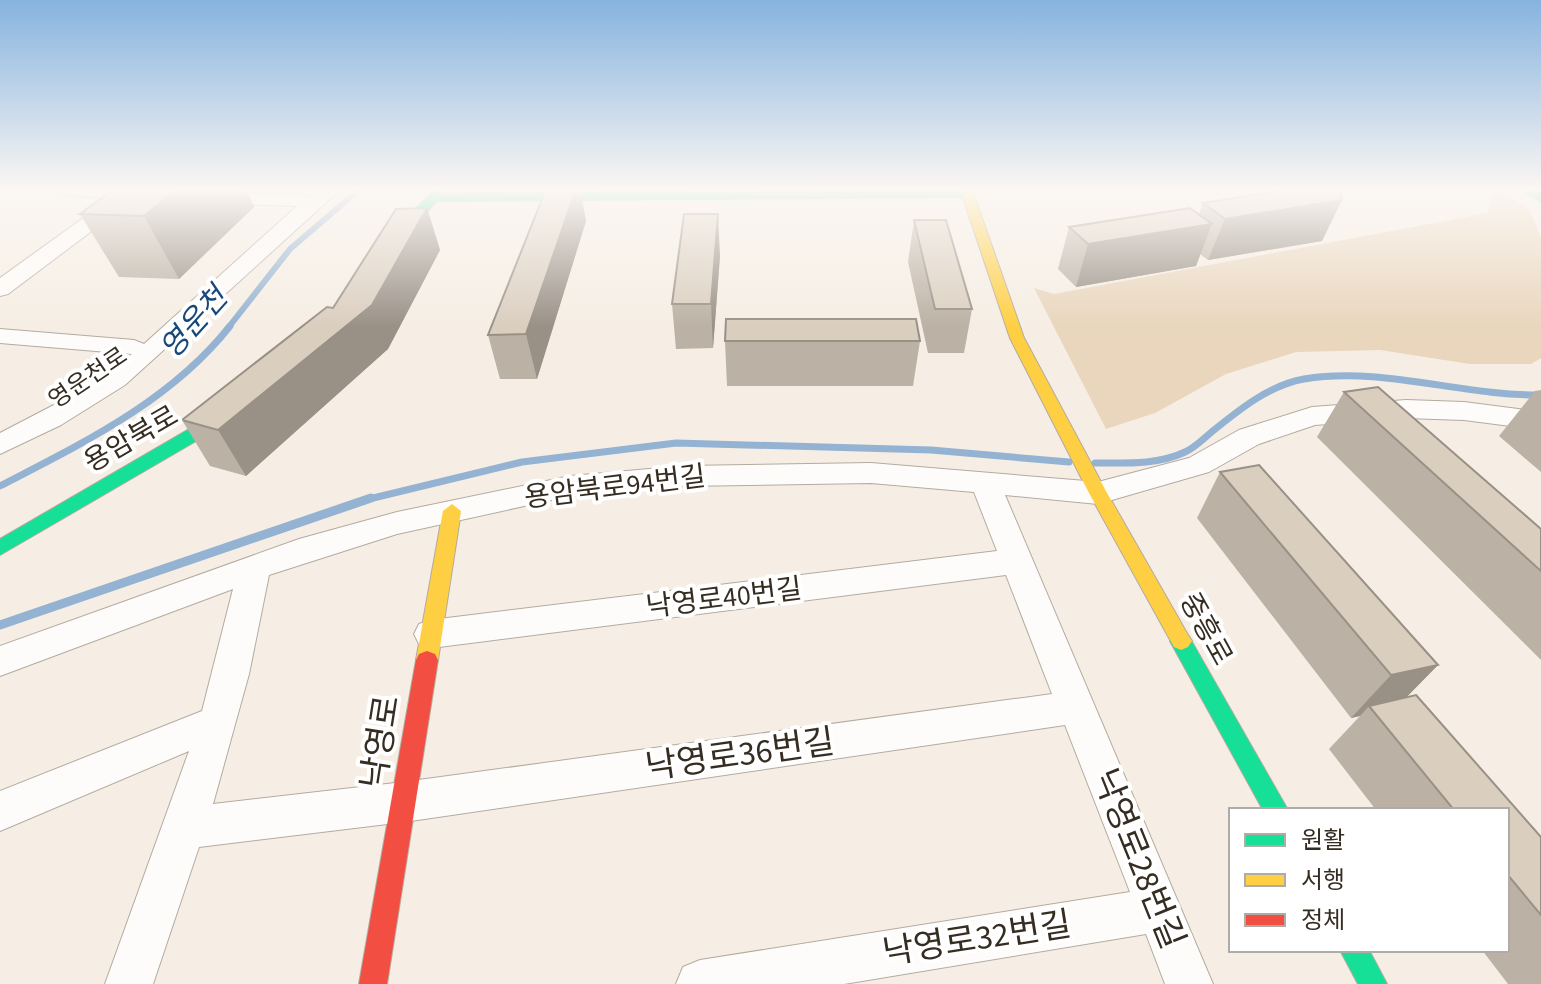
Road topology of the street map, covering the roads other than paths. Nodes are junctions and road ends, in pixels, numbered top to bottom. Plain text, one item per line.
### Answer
1 (74, 235) edge
2 (254, 235) edge
3 (273, 235) edge
4 (400, 235) edge
5 (982, 235) edge
6 (373, 266) edge
7 (0, 289) edge
8 (0, 336) edge
9 (134, 347) junction
10 (258, 389) edge
11 (1541, 421) edge
12 (0, 431) edge
13 (0, 445) edge
14 (985, 482) junction
15 (1093, 483) junction
16 (452, 511) junction
17 (0, 548) edge
18 (1016, 561) junction
19 (254, 568) junction
20 (431, 634) junction
21 (0, 661) edge
22 (1081, 720) junction
23 (217, 722) junction
24 (404, 802) junction
25 (1275, 808) edge
26 (0, 811) edge
27 (185, 828) junction
28 (1159, 910) junction
29 (1355, 952) edge
30 (132, 975) edge
31 (373, 984) edge
32 (700, 984) edge
33 (1189, 984) edge
34 (1373, 984) edge

1 - 7 street
2 - 9 street, 영운천로
3 - 13 street
4 - 6 street
5 - 15 street, 중흥로
8 - 9 street
9 - 12 street, 영운천로
10 - 17 street, 용암북로
11 - 15 street
14 - 15 street, 용암북로94번길
14 - 16 street, 용암북로94번길
14 - 18 street
15 - 25 street, 중흥로
16 - 19 street, 용암북로94번길
16 - 20 street, 낙영로
18 - 20 street, 낙영로40번길
18 - 22 street
19 - 21 street, 용암북로94번길
19 - 23 street
20 - 24 street, 낙영로
22 - 24 street, 낙영로36번길
22 - 28 street, 낙영로28번길
23 - 26 street
23 - 27 street
24 - 27 street, 낙영로36번길
24 - 31 street, 낙영로
27 - 30 street
28 - 32 street, 낙영로32번길
28 - 33 street, 낙영로28번길
29 - 34 street

